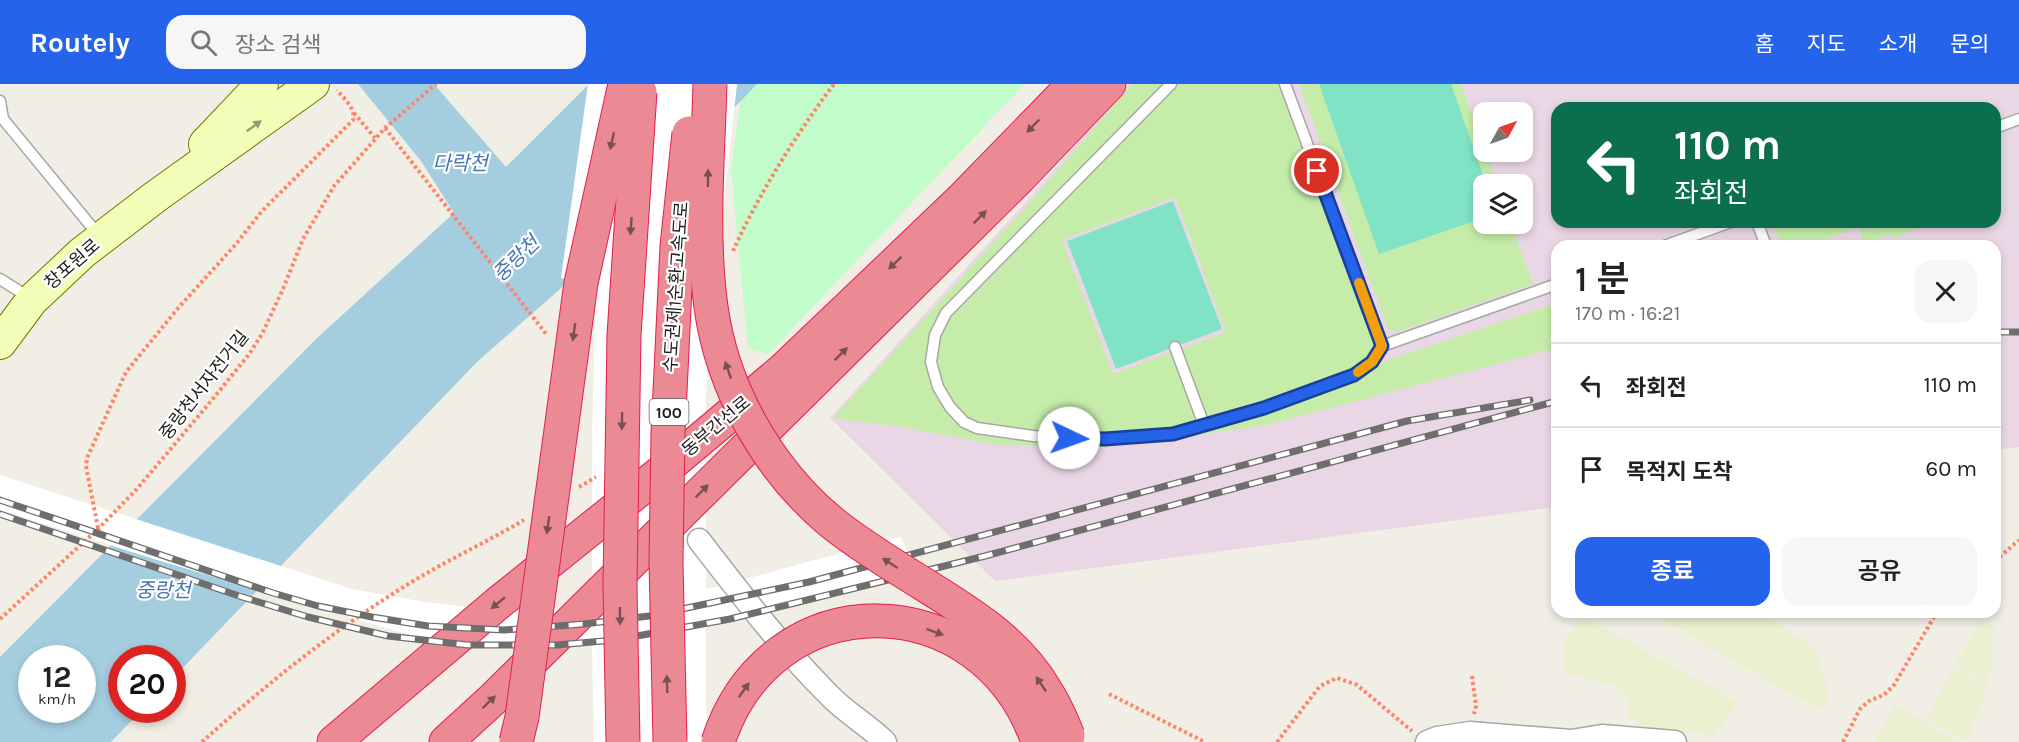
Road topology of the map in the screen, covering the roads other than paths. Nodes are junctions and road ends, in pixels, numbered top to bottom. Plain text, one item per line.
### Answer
1 (262, 84) edge
2 (313, 84) edge
3 (625, 84) edge
4 (640, 84) edge
5 (694, 84) edge
6 (710, 84) edge
7 (1074, 84) edge
8 (1109, 84) edge
9 (1171, 84) edge
10 (1284, 84) edge
11 (0, 101) edge
12 (2019, 119) edge
13 (2001, 126) edge
14 (155, 197) junction
15 (1714, 228) edge
16 (101, 239) junction
17 (1681, 240) edge
18 (0, 279) edge
19 (1551, 286) edge
20 (32, 300) junction
21 (0, 343) edge
22 (1382, 346) junction
23 (1175, 347) dead end
24 (1204, 425) junction
25 (699, 540) dead end
26 (1422, 738) edge
27 (334, 742) edge
28 (446, 742) edge
29 (516, 742) edge
30 (623, 742) edge
31 (670, 742) edge
32 (718, 742) edge
33 (885, 742) edge
34 (1038, 742) edge
35 (1071, 742) edge
36 (1675, 742) edge

1 - 14 street, 창포원로
14 -> 2 street, 창포원로
3 -> 29 highway, bridge
4 -> 30 highway, 100, bridge
31 -> 5 highway, 수도권제1순환고속도로 / 100, bridge
35 -> 6 highway, bridge
7 -> 27 highway, 동부간선로
28 -> 8 highway, 동부간선로
9 - 24 lane
10 - 22 lane
11 - 16 lane
12 - 13 lane
14 - 16 street, 창포원로
15 - 17 lane
16 - 20 street, 창포원로
18 - 20 lane
19 - 22 lane
20 - 21 street, 창포원로
22 - 24 lane
23 - 24 lane
25 - 33 street
26 - 36 street
32 -> 34 highway, bridge

